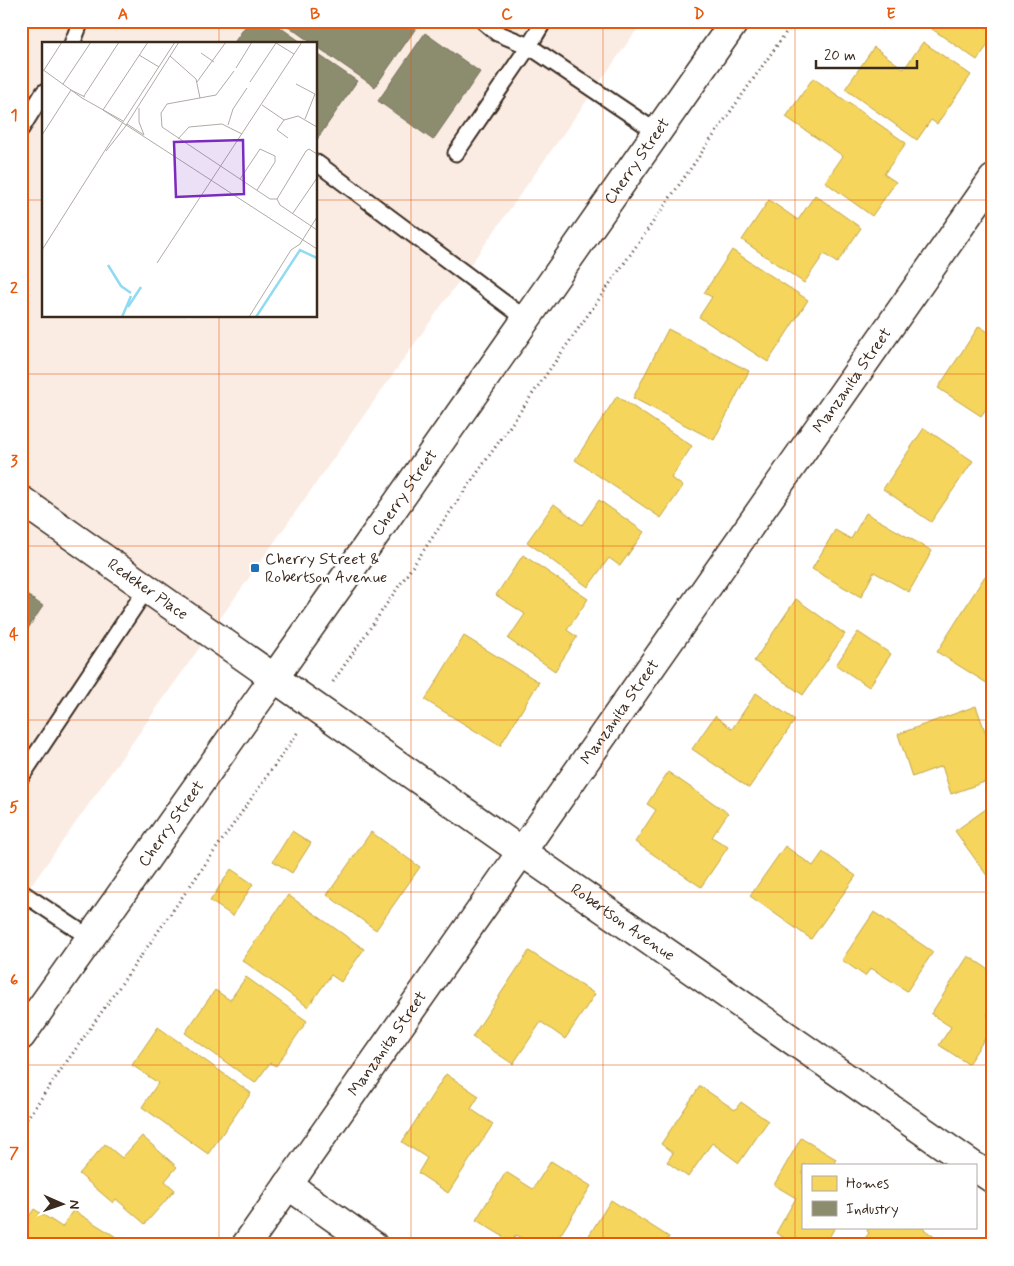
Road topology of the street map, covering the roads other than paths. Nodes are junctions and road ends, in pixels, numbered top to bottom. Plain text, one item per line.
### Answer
1 (81, 21) edge
2 (483, 21) edge
3 (544, 21) edge
4 (735, 21) edge
5 (73, 42) edge
6 (529, 46) junction
7 (42, 95) edge
8 (21, 130) edge
9 (658, 133) junction
10 (456, 153) dead end
11 (318, 164) edge
12 (993, 178) edge
13 (526, 319) junction
14 (21, 500) edge
15 (147, 588) junction
16 (274, 678) junction
17 (21, 777) edge
18 (522, 852) junction
19 (21, 892) edge
20 (90, 938) junction
21 (21, 1036) edge
22 (971, 1164) edge
23 (976, 1168) edge
24 (993, 1179) edge
25 (288, 1185) junction
26 (246, 1245) edge
27 (372, 1245) edge

1 - 5 lane
2 - 6 lane
3 - 6 lane
4 - 9 street, Cherry Street
6 - 9 lane
6 - 10 lane
7 - 8 lane
9 - 13 street, Cherry Street
11 - 13 lane
12 - 18 street, Manzanita Street
13 - 16 street, Cherry Street
14 - 15 street, Redeker Place
15 - 16 street, Redeker Place
15 - 17 lane
16 - 18 street, Robertson Avenue
16 - 20 street, Cherry Street
18 - 22 street, Robertson Avenue
18 - 25 street, Manzanita Street
19 - 20 lane
20 - 21 street, Cherry Street
23 - 24 street
25 - 26 street, Manzanita Street
25 - 27 street

